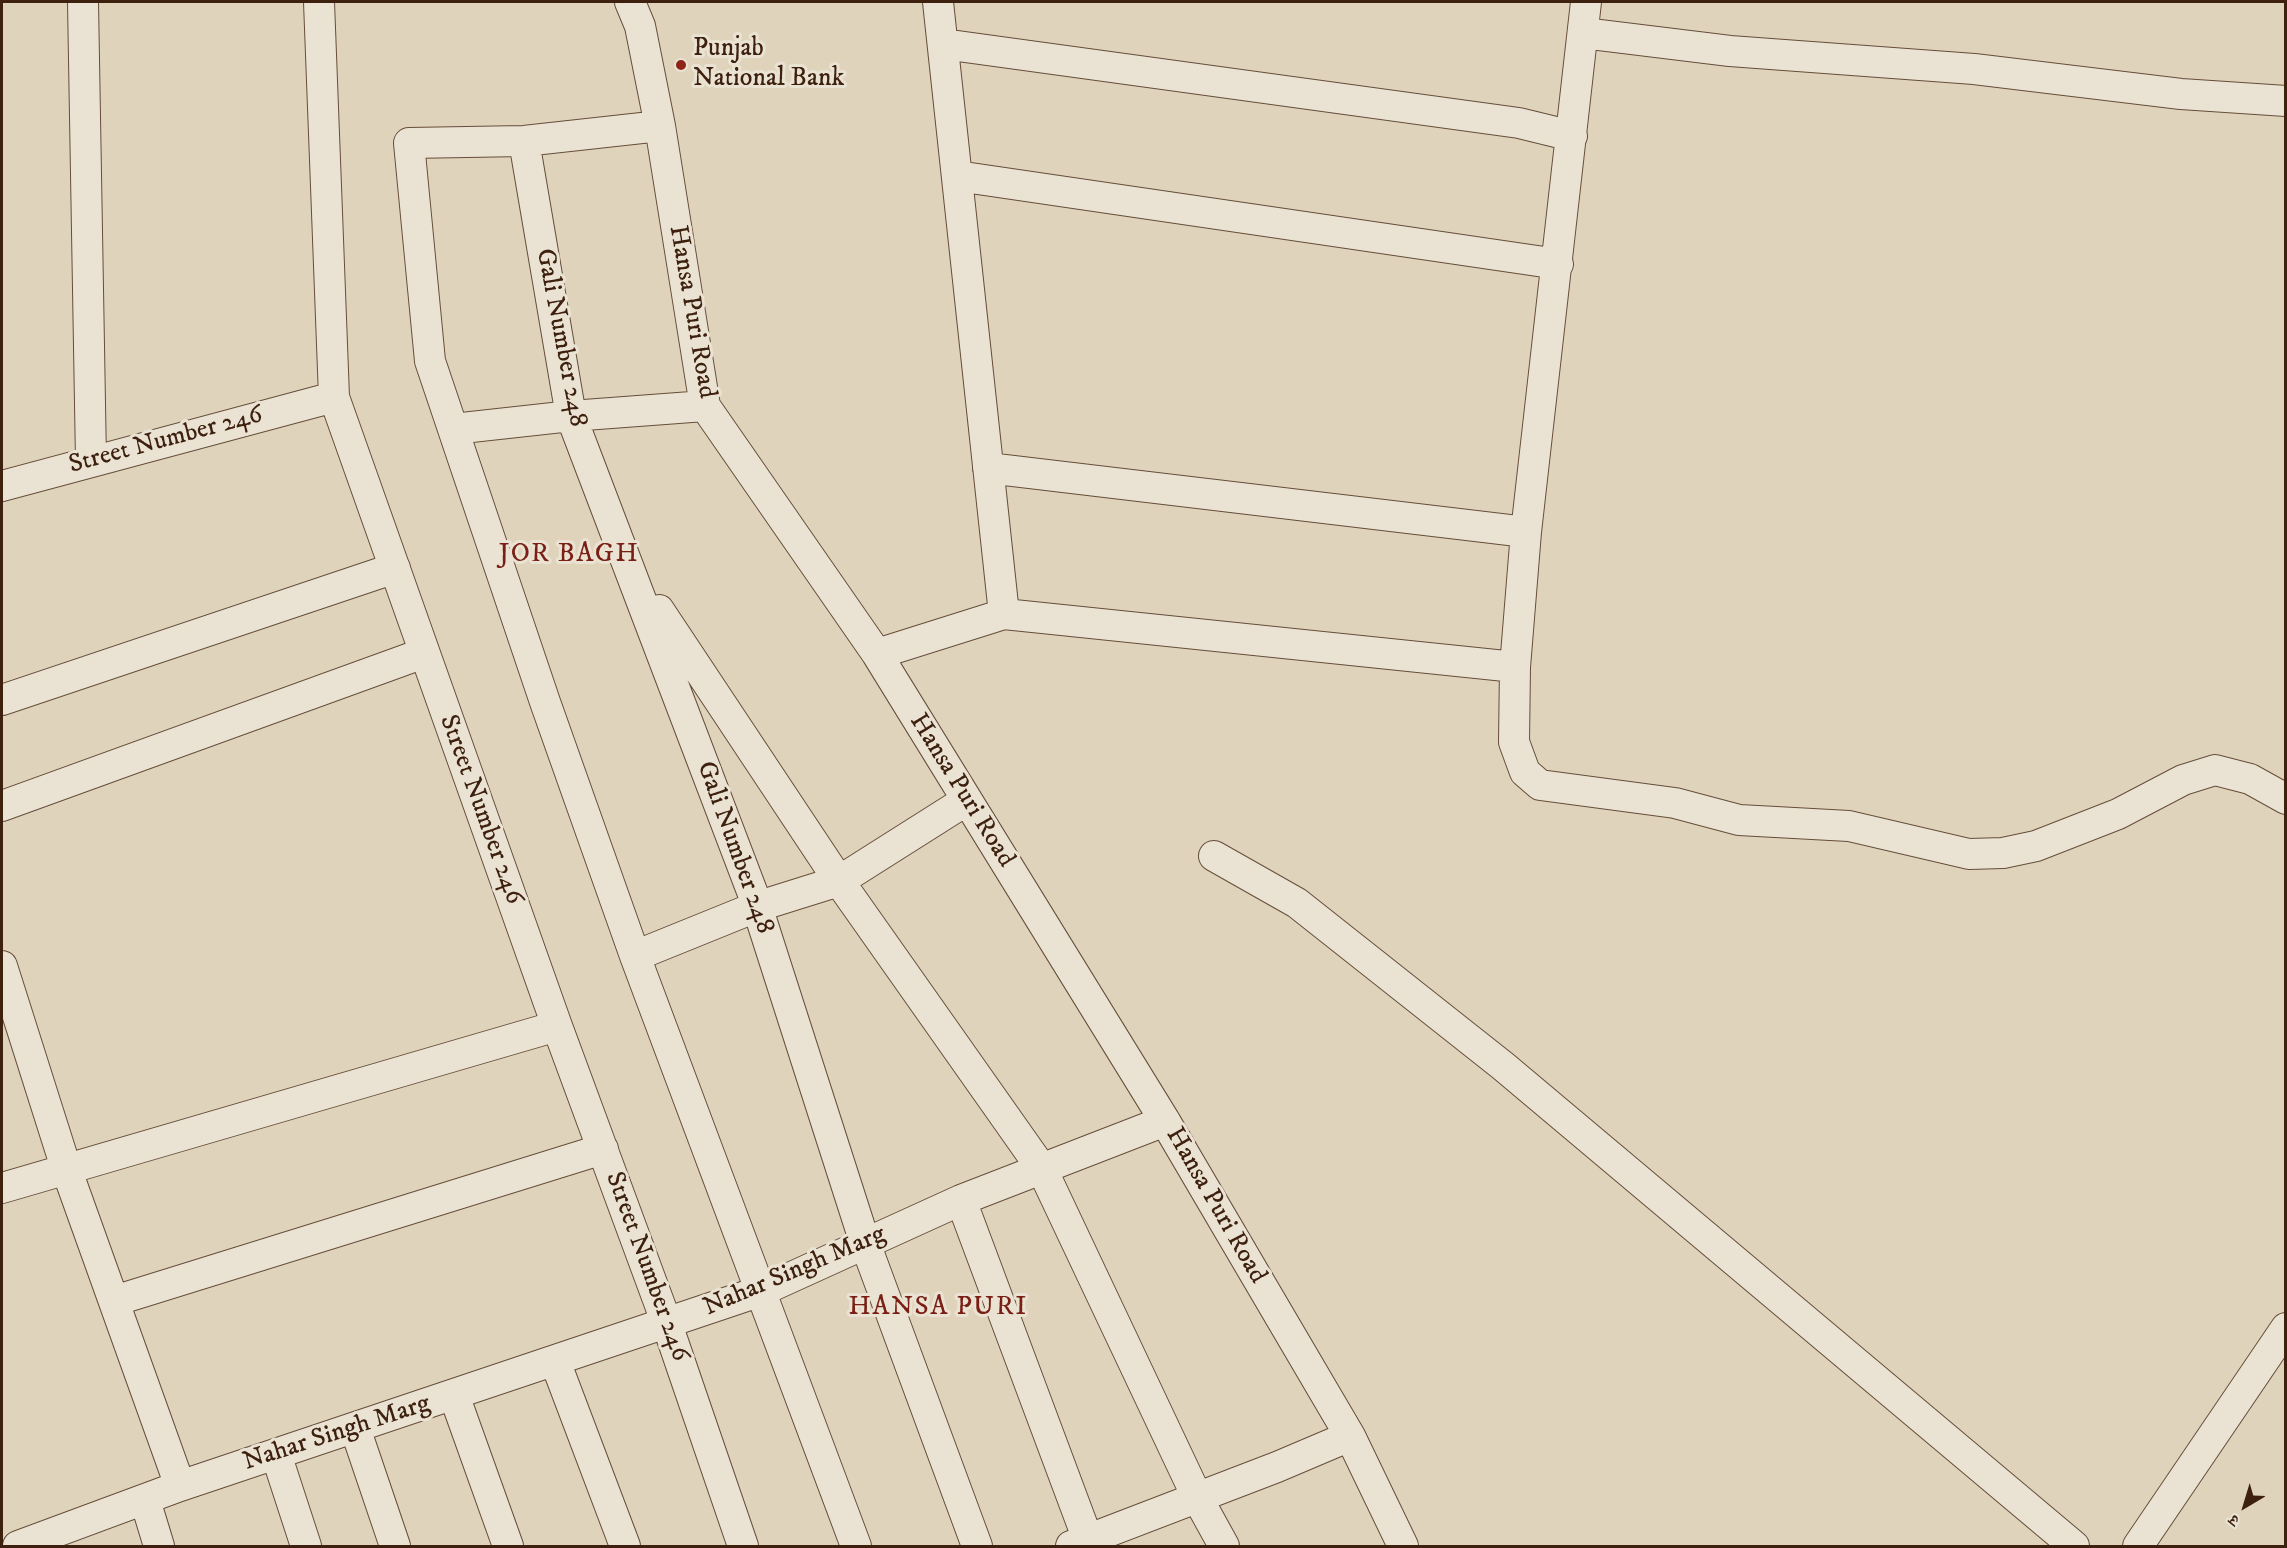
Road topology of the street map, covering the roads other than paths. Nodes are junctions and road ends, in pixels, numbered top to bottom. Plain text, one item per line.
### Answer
1 (83, 2) edge
2 (319, 2) edge
3 (630, 2) edge
4 (938, 2) edge
5 (1586, 2) edge
6 (1583, 33) junction
7 (943, 44) junction
8 (2286, 101) edge
9 (660, 126) junction
10 (1572, 136) junction
11 (524, 141) junction
12 (957, 176) junction
13 (1558, 264) junction
14 (334, 397) junction
15 (705, 406) junction
16 (571, 416) junction
17 (453, 429) junction
18 (91, 461) junction
19 (988, 468) junction
20 (2, 486) edge
21 (1526, 532) junction
22 (629, 565) junction
23 (395, 568) junction
24 (1004, 614) junction
25 (424, 653) junction
26 (876, 654) junction
27 (1515, 667) junction
28 (2, 700) edge
29 (2286, 799) edge
30 (967, 800) junction
31 (2, 806) edge
32 (1214, 856) dead end
33 (839, 881) junction
34 (756, 907) junction
35 (635, 956) junction
36 (2, 966) edge
37 (557, 1026) junction
38 (14, 1047) edge
39 (1164, 1121) junction
40 (603, 1149) junction
41 (66, 1168) junction
42 (1042, 1169) junction
43 (2, 1188) edge
44 (961, 1200) junction
45 (865, 1243) junction
46 (761, 1291) junction
47 (114, 1301) junction
48 (667, 1324) junction
49 (2286, 1328) edge
50 (555, 1361) junction
51 (454, 1395) junction
52 (354, 1428) junction
53 (1350, 1436) junction
54 (276, 1454) junction
55 (180, 1486) junction
56 (1197, 1497) junction
57 (145, 1500) junction
58 (1079, 1543) edge
59 (18, 1546) edge
60 (159, 1546) edge
61 (306, 1546) edge
62 (395, 1546) edge
63 (508, 1546) edge
64 (625, 1546) edge
65 (743, 1546) edge
66 (856, 1546) edge
67 (977, 1546) edge
68 (1224, 1546) edge
69 (1403, 1546) edge
70 (2074, 1546) edge
71 (2138, 1546) edge

1 - 18 street
2 - 14 street
3 - 9 street, Hansa Puri Road
4 - 7 street
5 - 6 street
6 - 8 street
6 - 10 street
7 - 10 street
7 - 12 street
9 - 11 street
9 - 15 street, Hansa Puri Road
10 - 13 street
11 - 16 street, Gali Number 248
11 - 17 street
12 - 13 street
12 - 19 street
13 - 21 street
14 - 18 street, Street Number 246
14 - 23 street, Street Number 246
15 - 16 street
15 - 26 street, Hansa Puri Road
16 - 17 street
16 - 22 street, Gali Number 248
17 - 35 street
18 - 20 street, Street Number 246
19 - 21 street
19 - 24 street
21 - 27 street
22 - 33 street
22 - 34 street, Gali Number 248
23 - 25 street, Street Number 246
23 - 28 street
24 - 26 street
24 - 27 street
25 - 31 street
25 - 37 street, Street Number 246
26 - 30 street, Hansa Puri Road
27 - 29 street
30 - 33 street
30 - 39 street, Hansa Puri Road
32 - 70 street
33 - 34 street
33 - 42 street
34 - 35 street
34 - 45 street, Gali Number 248
35 - 46 street
36 - 38 street
37 - 40 street, Street Number 246
37 - 41 street
38 - 41 street
39 - 42 street, Nahar Singh Marg
39 - 53 street, Hansa Puri Road
40 - 47 street
40 - 48 street, Street Number 246
41 - 43 street
41 - 47 street
42 - 44 street, Nahar Singh Marg
42 - 56 street
44 - 45 street, Nahar Singh Marg
44 - 58 street
45 - 46 street, Nahar Singh Marg
45 - 67 street, Gali Number 248
46 - 48 street, Nahar Singh Marg
46 - 66 street
47 - 55 street
48 - 50 street, Nahar Singh Marg
48 - 65 street, Street Number 246
49 - 71 street
50 - 51 street, Nahar Singh Marg
50 - 64 street
51 - 52 street, Nahar Singh Marg
51 - 63 street
52 - 54 street, Nahar Singh Marg
52 - 62 street
53 - 56 street
53 - 69 street, Hansa Puri Road
54 - 55 street, Nahar Singh Marg
54 - 61 street
55 - 57 street, Nahar Singh Marg
56 - 58 street
56 - 68 street
57 - 59 street, Nahar Singh Marg
57 - 60 street

